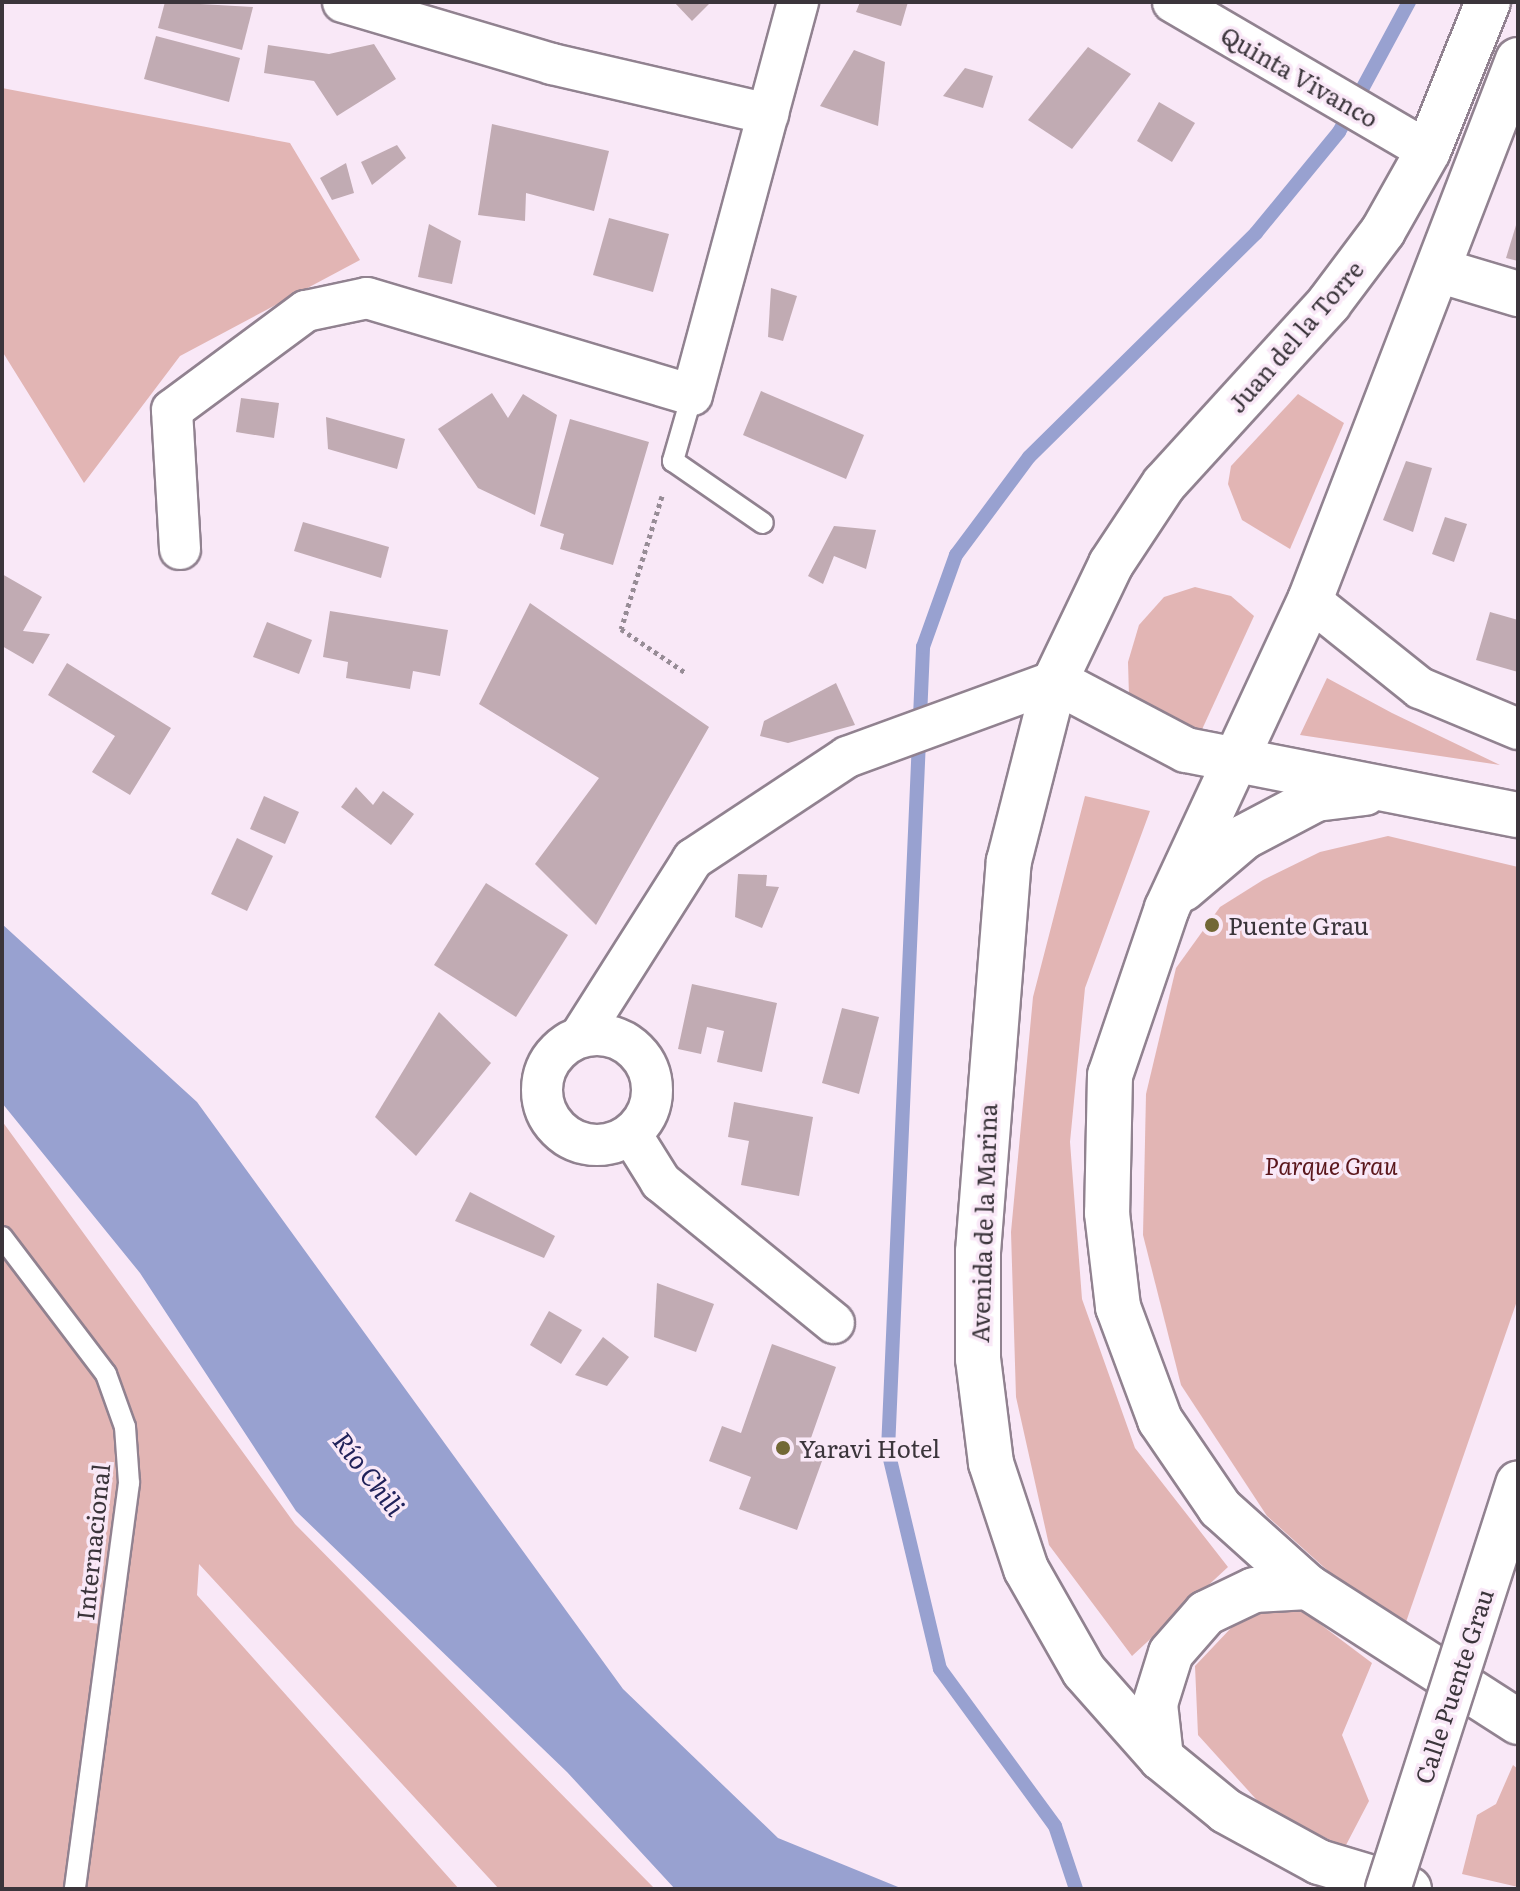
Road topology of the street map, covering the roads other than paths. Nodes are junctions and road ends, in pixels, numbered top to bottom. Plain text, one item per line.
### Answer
1 (343, 2) edge
2 (798, 2) edge
3 (1173, 2) edge
4 (1488, 2) edge
5 (1518, 60) edge
6 (768, 114) junction
7 (1413, 142) junction
8 (1438, 270) junction
9 (1518, 294) edge
10 (692, 395) junction
11 (763, 523) dead end
12 (180, 549) dead end
13 (1111, 564) joint
14 (1310, 600) junction
15 (1055, 681) junction
16 (1518, 729) edge
17 (1234, 762) junction
18 (1403, 788) junction
19 (1518, 815) edge
20 (1167, 908) junction
21 (580, 1037) junction
22 (631, 1134) junction
23 (2, 1237) edge
24 (834, 1323) dead end
25 (1518, 1483) edge
26 (1308, 1587) junction
27 (1518, 1722) edge
28 (1161, 1758) junction
29 (75, 1889) edge
30 (1388, 1889) edge
31 (1409, 1889) edge

1 - 6 street
2 - 6 street
3 - 7 street, Quinta Vivanco
4 - 7 main road, Juan del la Torre
5 - 8 main road
6 - 10 street
7 - 13 main road, Juan del la Torre
8 - 9 main road
8 - 14 main road
10 - 11 lane
10 - 12 street
13 - 15 main road, Avenida de la Marina
14 - 16 street
14 - 17 main road
15 - 17 main road
15 - 21 street
15 - 28 main road, Avenida de la Marina
17 - 18 main road
17 - 20 main road
18 - 19 main road
18 - 20 main road
20 - 26 main road
21 - 22 street
21 - 22 street
22 - 24 street
23 - 29 lane, Internacional
25 - 30 main road, Calle Puente Grau, bridge
26 - 27 main road
26 - 28 main road
28 - 31 main road, Avenida de la Marina

